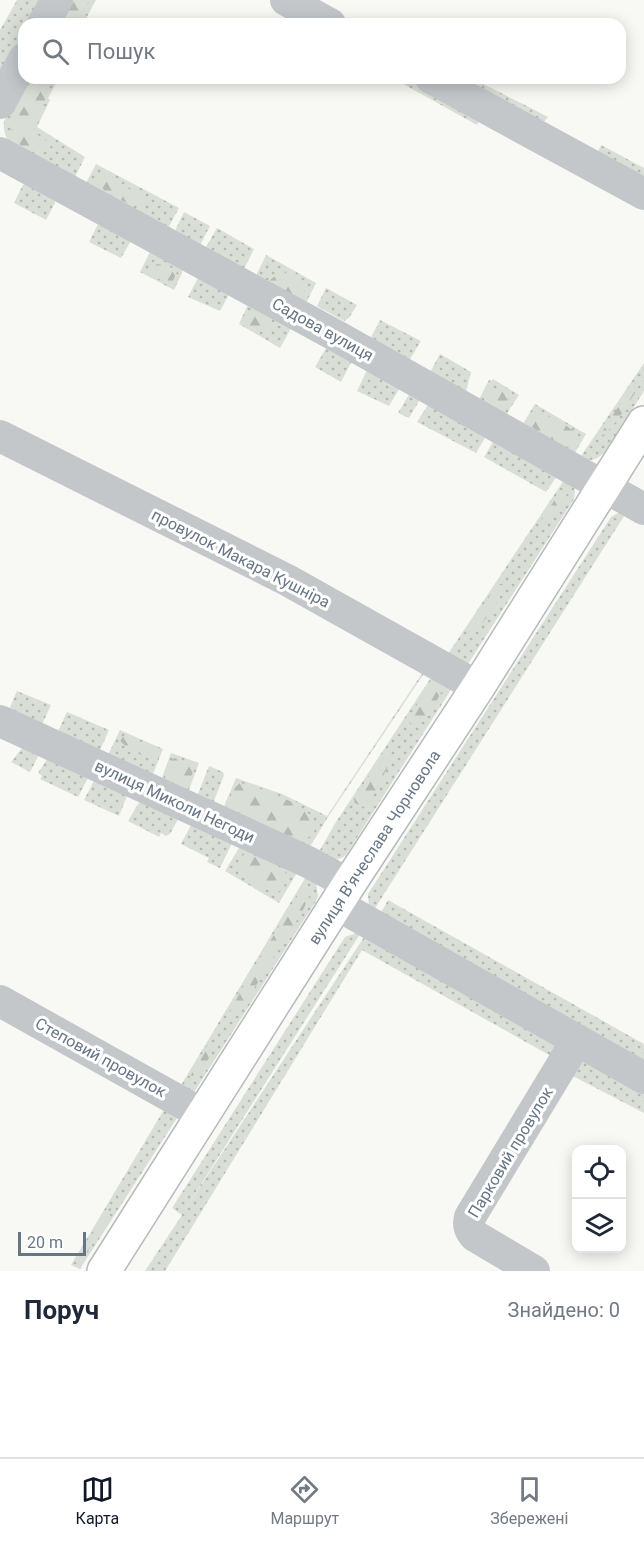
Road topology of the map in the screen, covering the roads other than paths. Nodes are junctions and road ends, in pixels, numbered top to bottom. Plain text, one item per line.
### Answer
1 (57, 0) edge
2 (286, 0) edge
3 (47, 18) edge
4 (319, 18) edge
5 (18, 70) edge
6 (442, 84) edge
7 (0, 102) edge
8 (0, 153) edge
9 (644, 194) edge
10 (644, 423) edge
11 (0, 436) edge
12 (604, 486) junction
13 (644, 509) edge
14 (478, 687) junction
15 (0, 721) edge
16 (343, 894) junction
17 (0, 1001) edge
18 (577, 1040) junction
19 (644, 1078) edge
20 (202, 1114) junction
21 (104, 1271) edge
22 (534, 1271) edge

1 - 3 street
2 - 4 street
5 - 7 street
6 - 9 street
8 - 12 street, Садова вулиця
10 - 12 main road, вулиця Вʼячеслава Чорновола
11 - 14 street, провулок Макара Кушніра
12 - 13 street, Садова вулиця
12 - 14 main road, вулиця Вʼячеслава Чорновола
14 - 16 main road, вулиця Вʼячеслава Чорновола
15 - 16 street, вулиця Миколи Негоди
16 - 18 street, вулиця Миколи Негоди
16 - 20 main road, вулиця Вʼячеслава Чорновола
17 - 20 street, Степовий провулок
18 - 19 street, вулиця Миколи Негоди
18 - 22 street, Парковий провулок
20 - 21 main road, вулиця Вʼячеслава Чорновола

